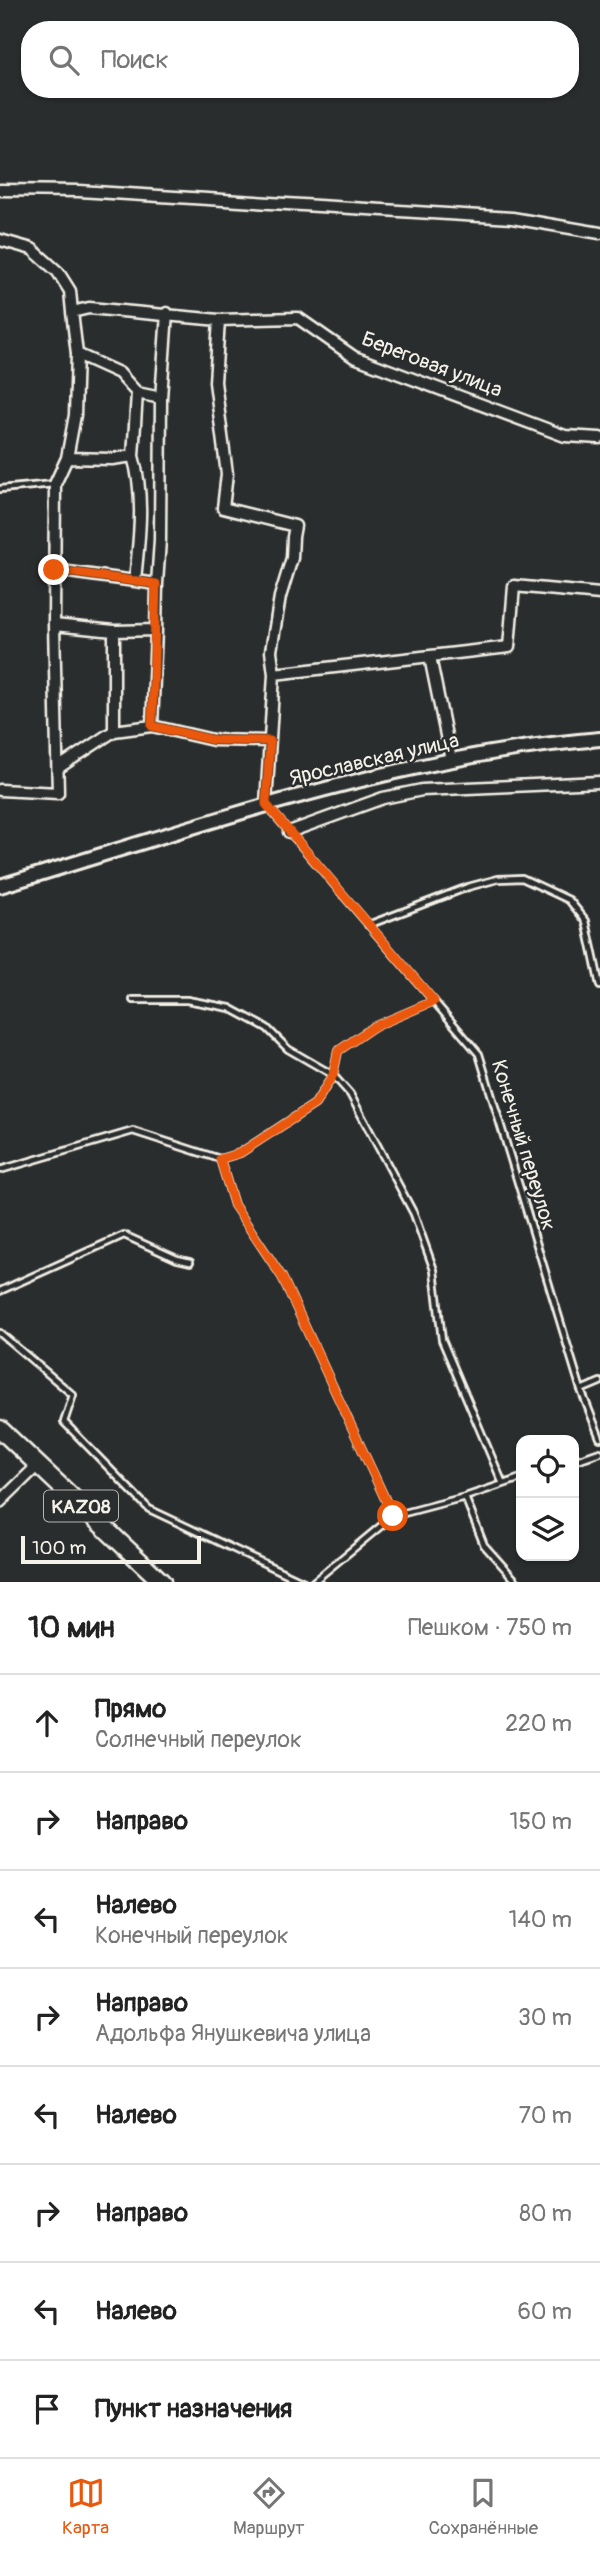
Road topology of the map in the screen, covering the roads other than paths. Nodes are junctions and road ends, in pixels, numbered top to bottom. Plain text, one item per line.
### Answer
1 (0, 190) edge
2 (600, 233) edge
3 (0, 240) edge
4 (72, 312) junction
5 (167, 313) junction
6 (219, 320) junction
7 (77, 354) junction
8 (137, 393) junction
9 (161, 398) junction
10 (600, 438) edge
11 (133, 456) junction
12 (67, 458) junction
13 (55, 484) junction
14 (0, 489) edge
15 (54, 570) junction
16 (135, 580) junction
17 (156, 584) junction
18 (600, 594) edge
19 (54, 625) junction
20 (156, 630) junction
21 (114, 631) junction
22 (429, 657) junction
23 (274, 674) junction
24 (152, 726) junction
25 (114, 731) junction
26 (600, 739) edge
27 (270, 741) junction
28 (451, 760) junction
29 (58, 768) junction
30 (600, 782) edge
31 (0, 790) edge
32 (266, 804) junction
33 (289, 832) junction
34 (0, 887) edge
35 (368, 925) junction
36 (600, 986) edge
37 (133, 1000) dead end
38 (434, 1001) junction
39 (333, 1075) junction
40 (220, 1159) junction
41 (0, 1170) edge
42 (190, 1262) dead end
43 (0, 1291) edge
44 (0, 1333) edge
45 (600, 1382) edge
46 (581, 1390) junction
47 (0, 1429) edge
48 (600, 1438) edge
49 (600, 1452) edge
50 (579, 1459) edge
51 (38, 1465) junction
52 (516, 1480) edge
53 (503, 1484) junction
54 (465, 1497) junction
55 (0, 1502) edge
56 (393, 1516) junction
57 (162, 1582) edge
58 (304, 1582) edge
59 (313, 1582) edge
60 (517, 1582) edge

1 - 2 street
3 - 4 street
4 - 5 street, Береговая улица
4 - 7 street
5 - 6 street, Береговая улица
5 - 9 street
6 - 10 street, Береговая улица
6 - 23 street
7 - 8 street
7 - 12 street
8 - 9 street
8 - 11 street
9 - 17 street
11 - 12 street
11 - 16 street
12 - 13 street
13 - 14 lane
13 - 15 street
15 - 16 street
15 - 19 street
16 - 17 street
17 - 20 street
18 - 22 street
19 - 21 street
19 - 29 street
20 - 21 street
20 - 24 street
21 - 25 street
22 - 23 street
22 - 28 street
23 - 27 street
24 - 25 street
24 - 27 street
25 - 29 street
26 - 28 main road, Ярославская улица
27 - 32 street
28 - 32 main road, Ярославская улица
29 - 31 street
30 - 33 street
32 - 33 lane, Конечный переулок
32 - 34 main road, Ярославская улица
33 - 35 lane, Конечный переулок
35 - 36 lane
35 - 38 lane, Конечный переулок
37 - 39 lane
38 - 39 lane
38 - 46 lane, Конечный переулок
39 - 40 lane
39 - 53 lane
40 - 41 lane
40 - 56 lane
42 - 43 lane
44 - 58 lane
45 - 46 lane
46 - 48 lane, Конечный переулок
47 - 51 highway, KAZ08
49 - 50 lane
51 - 55 street
51 - 57 highway, KAZ08
52 - 53 lane
53 - 54 lane
54 - 56 lane
54 - 60 lane
56 - 59 lane

